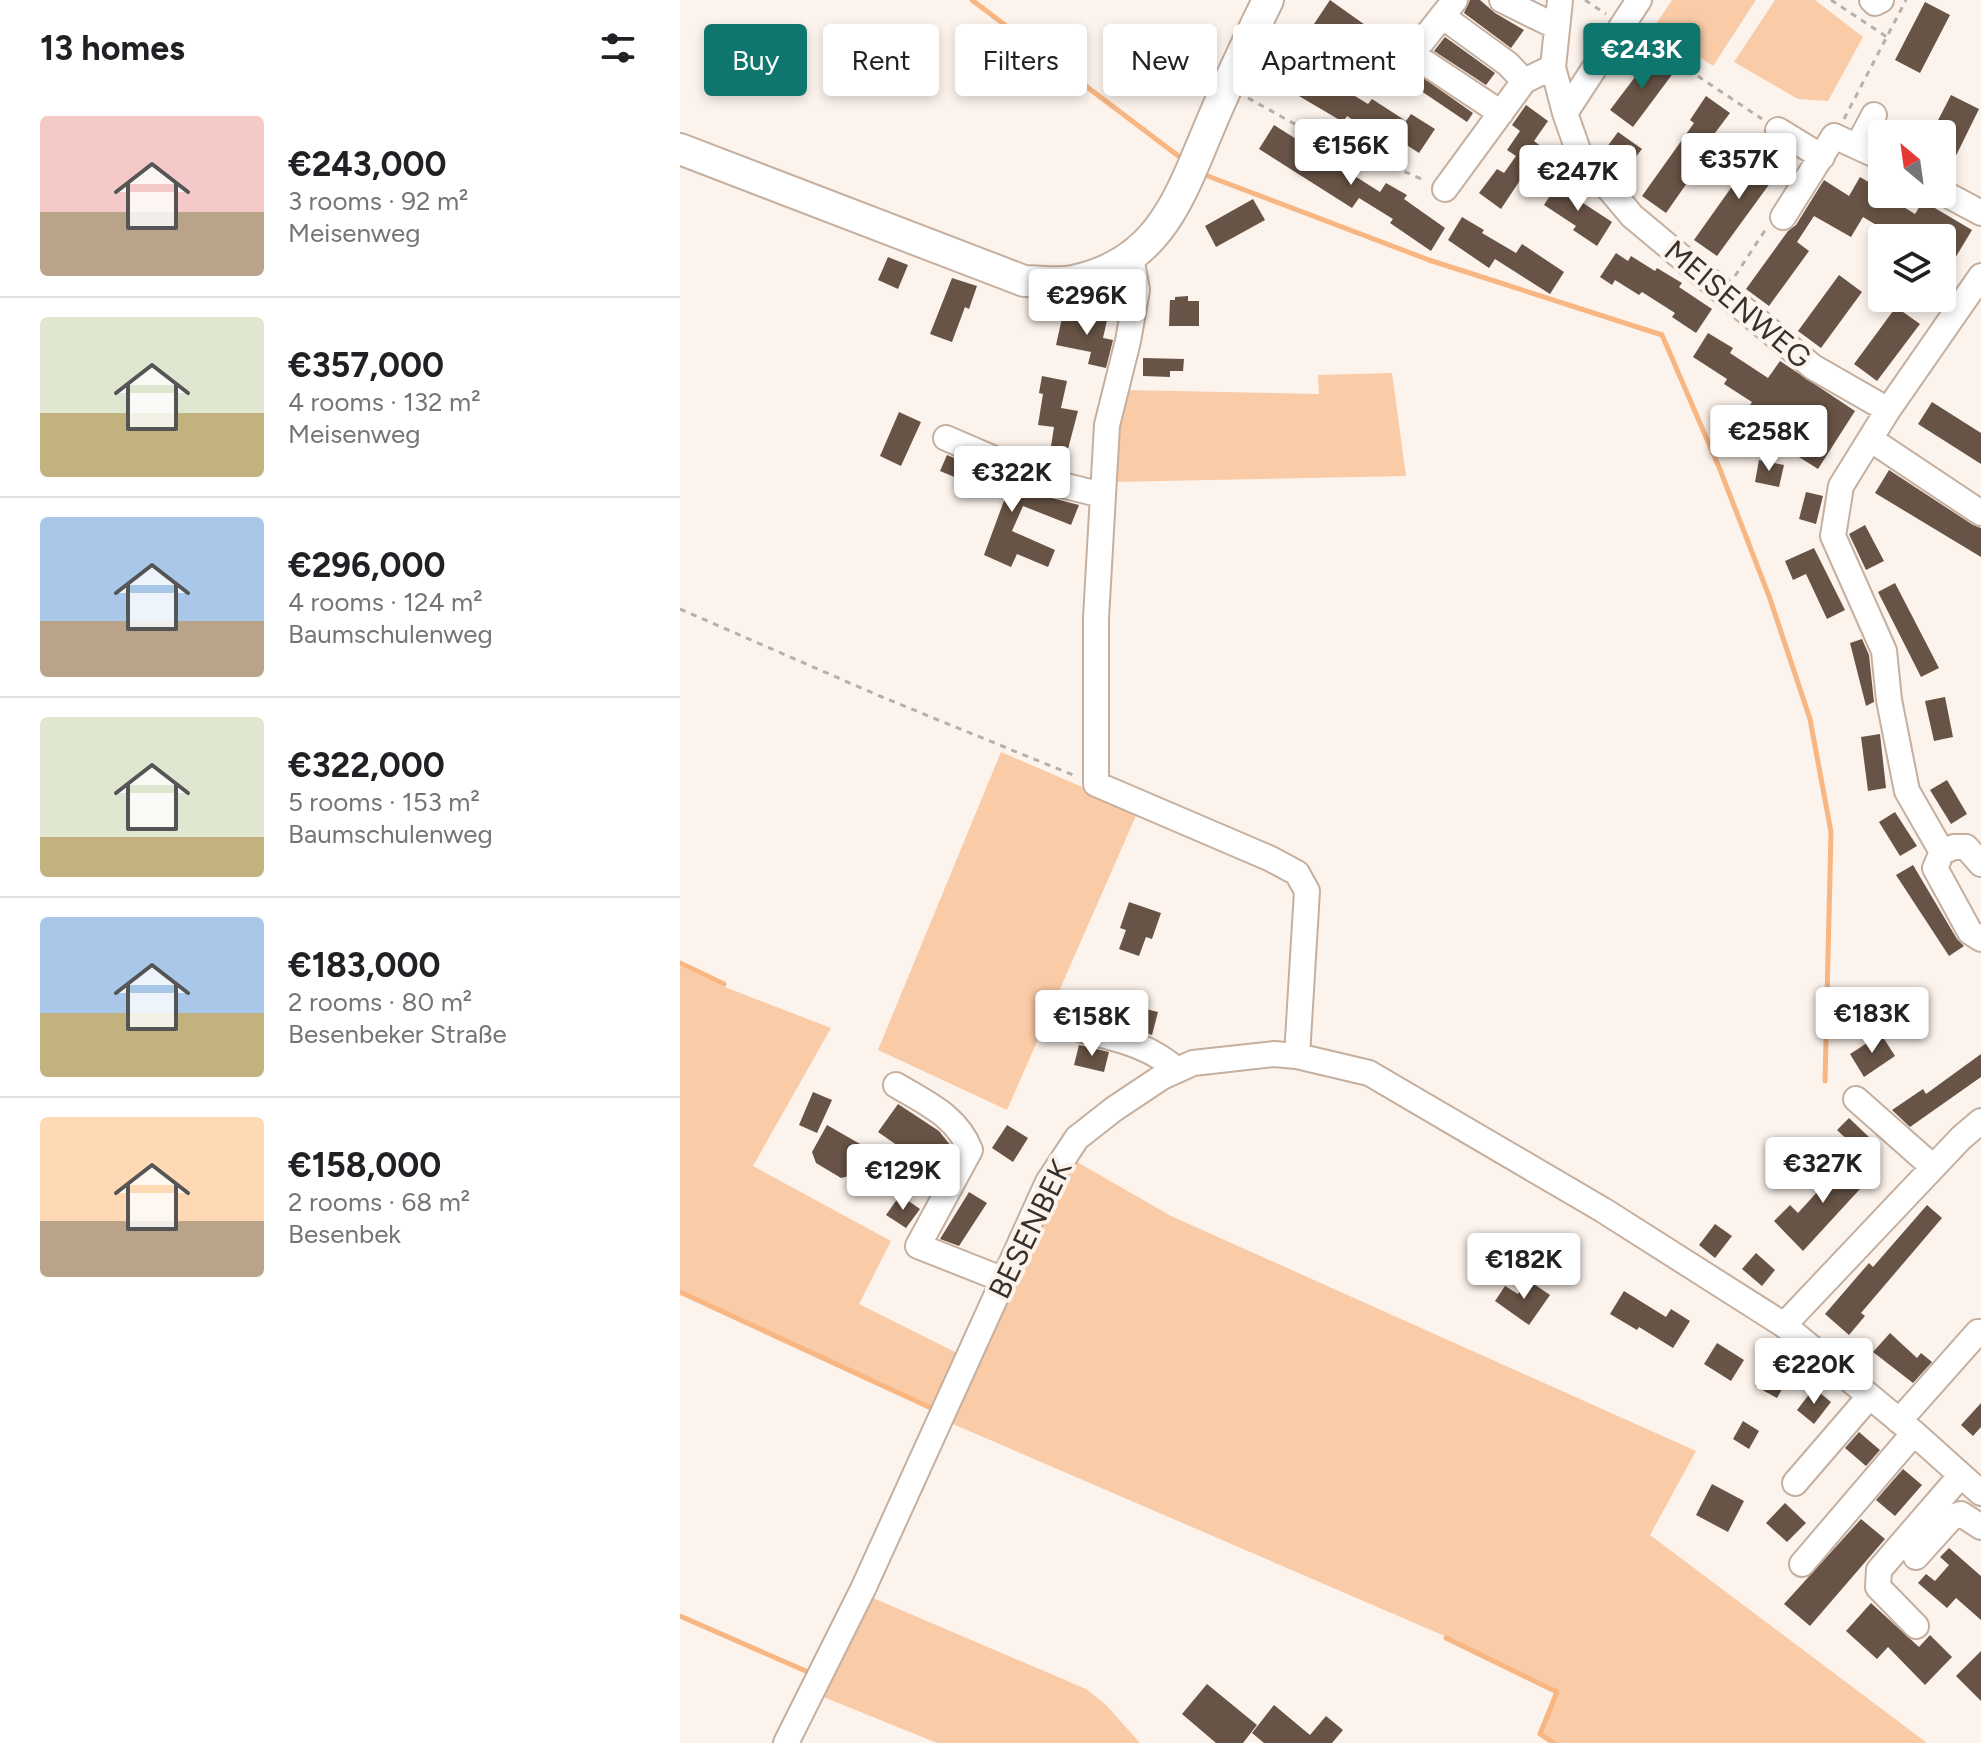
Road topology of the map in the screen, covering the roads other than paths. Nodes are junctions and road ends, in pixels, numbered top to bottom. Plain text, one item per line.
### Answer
1 (1268, 0) edge
2 (1502, 0) edge
3 (1560, 0) edge
4 (1639, 0) edge
5 (1872, 0) edge
6 (1881, 0) edge
7 (1448, 8) edge
8 (1557, 27) junction
9 (1553, 67) junction
10 (1524, 81) junction
11 (1501, 113) junction
12 (1565, 113) junction
13 (1874, 115) dead end
14 (1778, 130) road end
15 (1858, 145) junction
16 (680, 149) edge
17 (1868, 150) edge
18 (1823, 154) junction
19 (1445, 189) road end
20 (1956, 200) edge
21 (1981, 213) edge
22 (1783, 217) dead end
23 (1131, 257) junction
24 (1981, 276) edge
25 (1888, 410) junction
26 (946, 438) dead end
27 (1870, 439) junction
28 (1102, 495) junction
29 (1981, 513) edge
30 (1942, 852) junction
31 (1981, 864) edge
32 (1981, 939) edge
33 (1079, 1029) dead end
34 (1297, 1056) junction
35 (1177, 1070) junction
36 (896, 1085) dead end
37 (1856, 1099) dead end
38 (1981, 1121) edge
39 (1933, 1167) junction
40 (1004, 1280) junction
41 (1784, 1325) junction
42 (1978, 1332) dead end
43 (1869, 1397) junction
44 (1906, 1427) junction
45 (1961, 1475) junction
46 (1795, 1483) dead end
47 (1981, 1493) edge
48 (1981, 1527) edge
49 (1916, 1557) dead end
50 (1802, 1564) dead end
51 (1916, 1626) dead end
52 (786, 1743) edge

1 - 23 main road
2 - 8 street
3 - 8 street, MEISENWEG
4 - 12 street
5 - 6 street
7 - 10 street
7 - 11 street
8 - 9 street, MEISENWEG
9 - 10 street
9 - 12 street, MEISENWEG
10 - 11 street
11 - 19 street
12 - 25 street, MEISENWEG
13 - 15 street
14 - 18 street
15 - 17 street
15 - 18 street
16 - 23 main road
18 - 22 street
20 - 21 street
23 - 28 street
24 - 25 street
25 - 27 street
26 - 28 street
27 - 29 street
27 - 30 street
28 - 34 street
30 - 31 street
30 - 32 street
33 - 35 street
34 - 35 street, BESENBEK
34 - 41 street, BESENBEK
35 - 40 street, BESENBEK
36 - 40 street
37 - 39 street
38 - 39 street
39 - 41 street
40 - 52 street, BESENBEK
41 - 43 street, BESENBEK
42 - 44 street
43 - 44 street, BESENBEK
43 - 46 street
44 - 45 street, BESENBEK
44 - 50 street
45 - 47 street, BESENBEK
45 - 51 street
48 - 49 street

